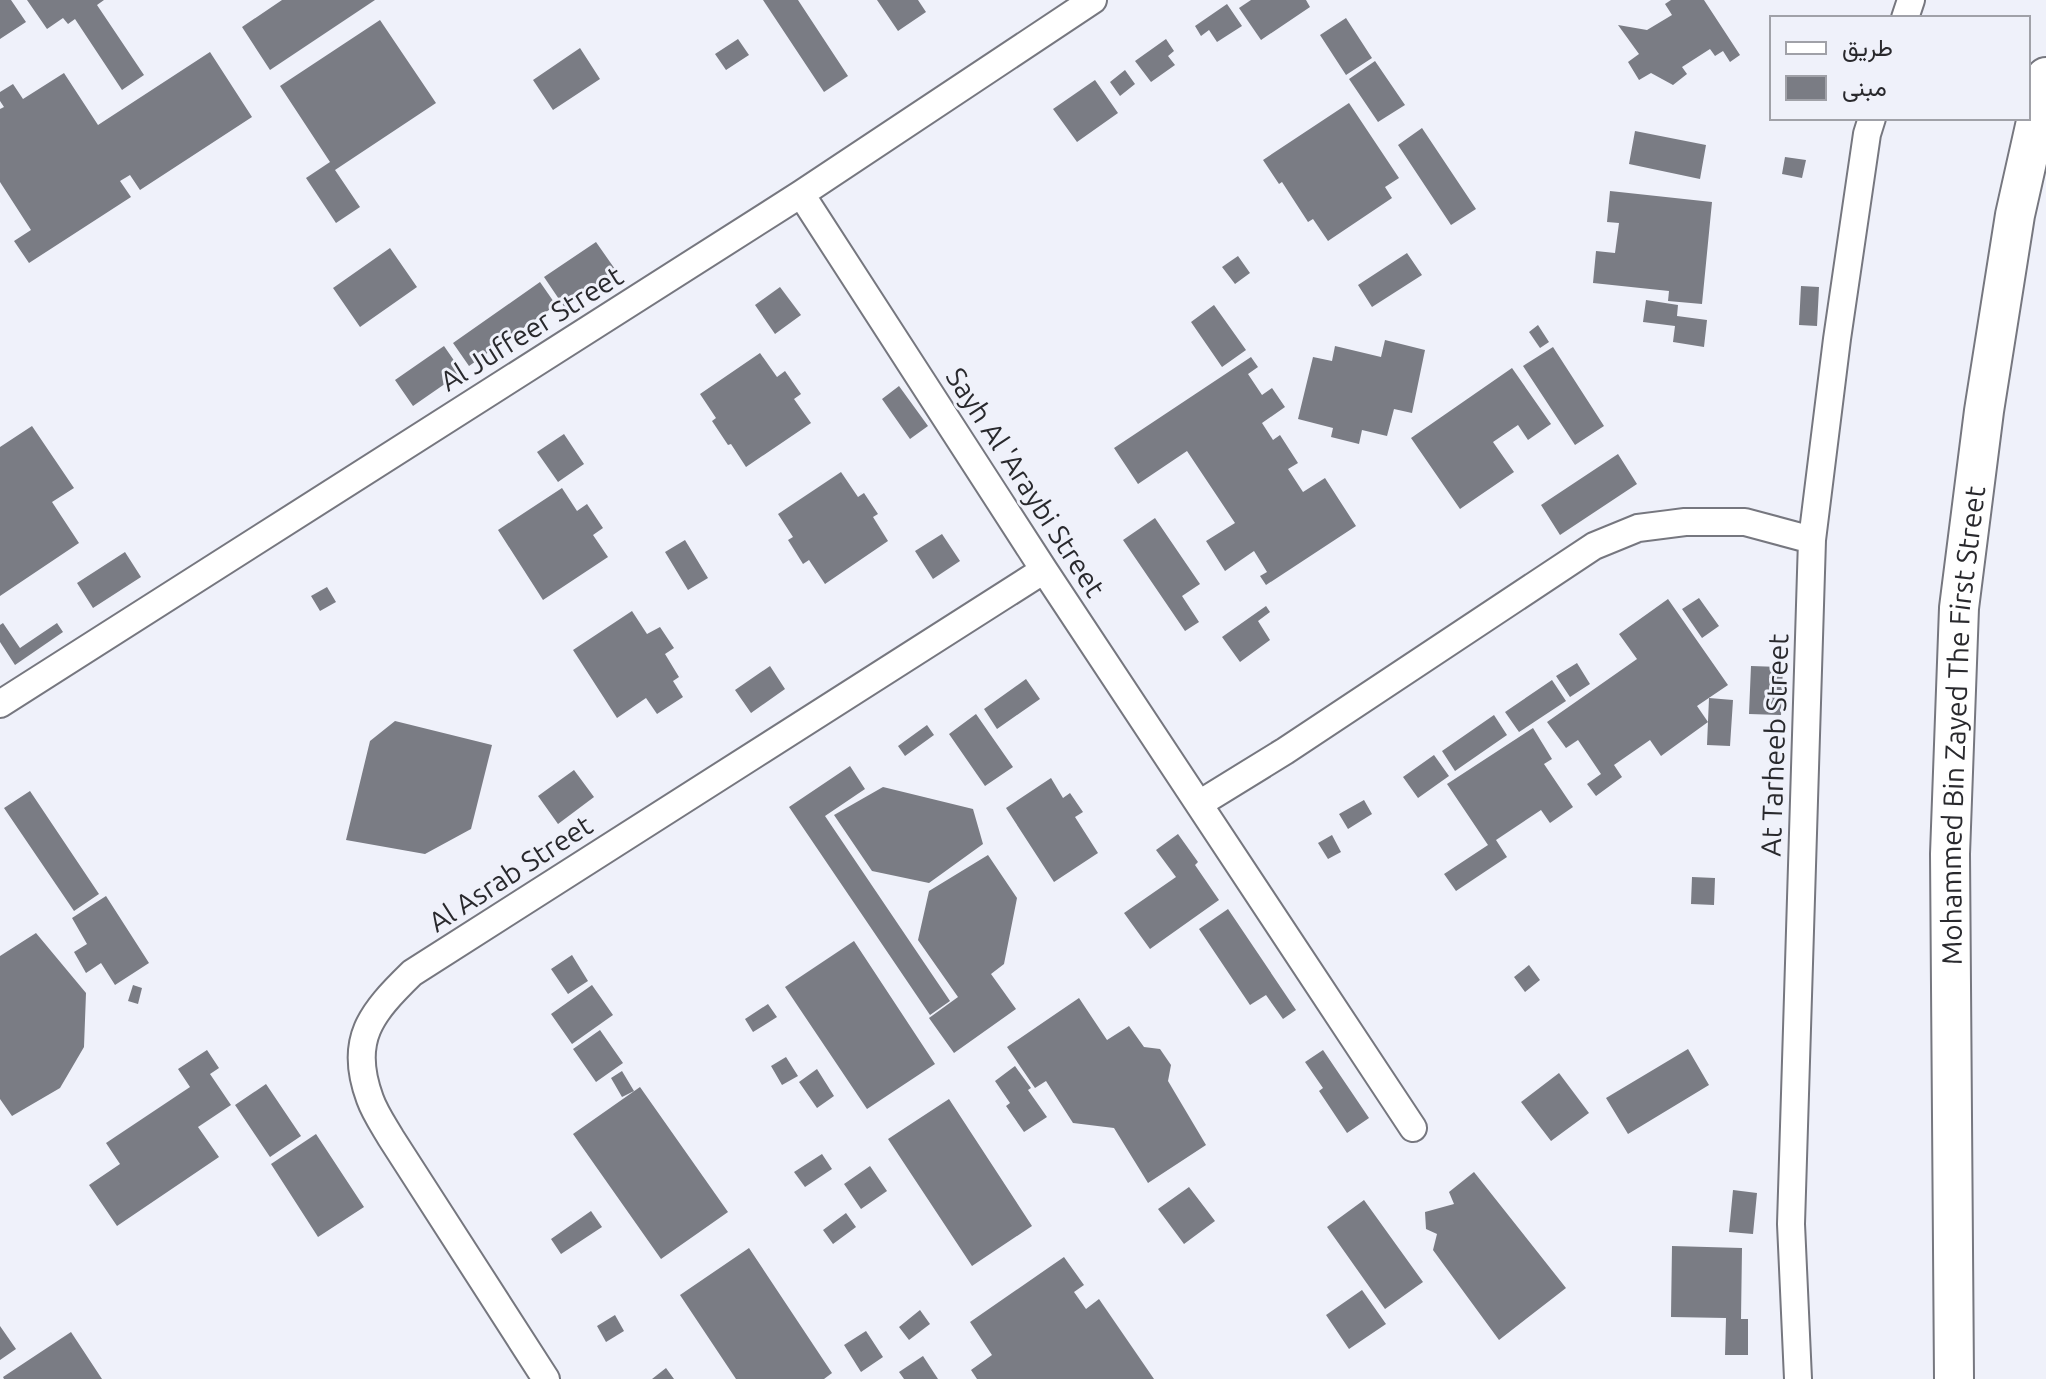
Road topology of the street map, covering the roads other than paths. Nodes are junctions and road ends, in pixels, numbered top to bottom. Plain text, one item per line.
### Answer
1 (1093, 0) edge
2 (2046, 77) edge
3 (1871, 120) edge
4 (801, 194) junction
5 (1812, 540) junction
6 (1044, 570) junction
7 (0, 704) edge
8 (1199, 804) junction
9 (1413, 1128) dead end
10 (546, 1379) edge
11 (1798, 1379) edge
12 (1954, 1379) edge

1 - 4 street, Al Juffeer Street
2 - 12 main road, Mohammed Bin Zayed The First Street
3 - 5 street, At Tarheeb Street
4 - 6 street, Sayh Al 'Araybi Street
4 - 7 street, Al Juffeer Street
5 - 8 street
5 - 11 street, At Tarheeb Street
6 - 8 street, Sayh Al 'Araybi Street
6 - 10 street, Al Asrab Street
8 - 9 street, Sayh Al 'Araybi Street

